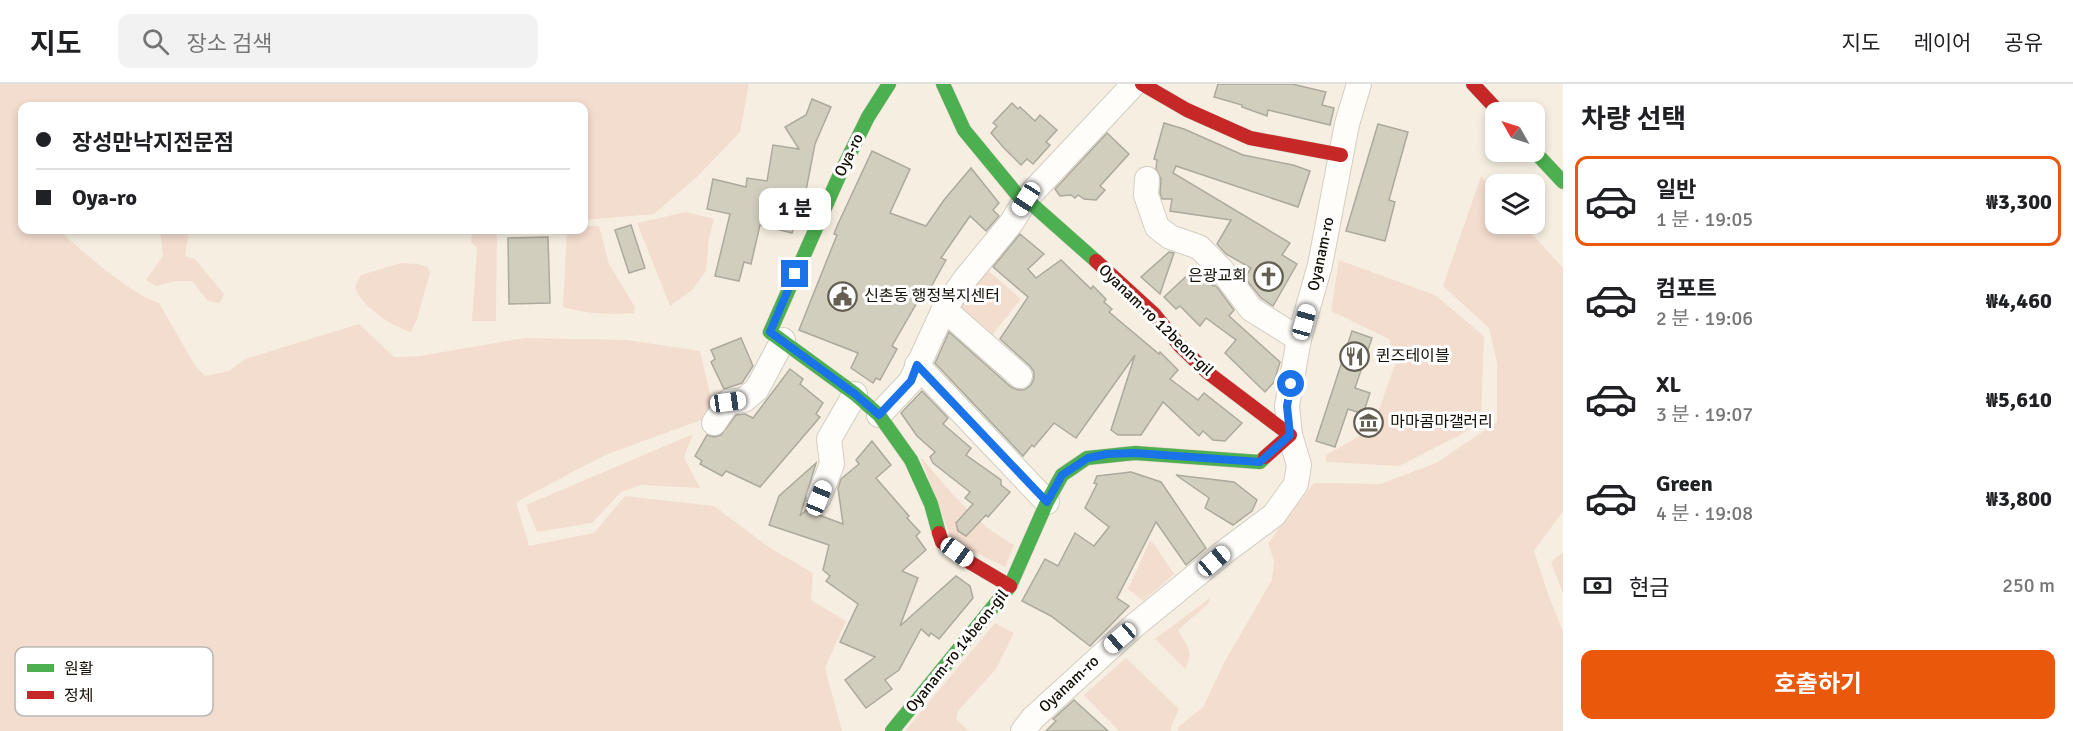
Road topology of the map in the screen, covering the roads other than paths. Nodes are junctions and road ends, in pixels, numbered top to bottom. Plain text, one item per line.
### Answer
1 (889, 84) edge
2 (943, 84) edge
3 (1134, 84) edge
4 (1142, 84) edge
5 (1359, 84) edge
6 (1473, 84) edge
7 (1490, 102) edge
8 (1341, 155) junction
9 (1544, 162) edge
10 (1147, 179) dead end
11 (1563, 182) edge
12 (1026, 199) junction
13 (944, 309) junction
14 (1299, 339) junction
15 (783, 340) junction
16 (917, 365) junction
17 (1020, 376) dead end
18 (855, 394) junction
19 (879, 415) junction
20 (714, 423) dead end
21 (1290, 435) junction
22 (819, 498) dead end
23 (1047, 502) junction
24 (1010, 586) junction
25 (892, 731) edge
26 (1023, 731) edge

1 - 15 street, Oya-ro
2 - 12 street, Oyanam-ro 12beon-gil
3 - 12 street
4 - 8 street
5 - 8 street, Oyanam-ro
6 - 7 street
8 - 14 street, Oyanam-ro
9 - 11 street
10 - 14 street
12 - 13 street
12 - 21 street, Oyanam-ro 12beon-gil
13 - 16 street
13 - 17 street
14 - 21 street, Oyanam-ro
15 - 18 street
15 - 20 street
16 - 19 street
16 - 23 street
18 - 19 street
18 - 22 street
19 - 24 street
21 - 23 street, Oyanam-ro 14beon-gil
21 - 26 street, Oyanam-ro
23 - 24 street, Oyanam-ro 14beon-gil
24 - 25 street, Oyanam-ro 14beon-gil

